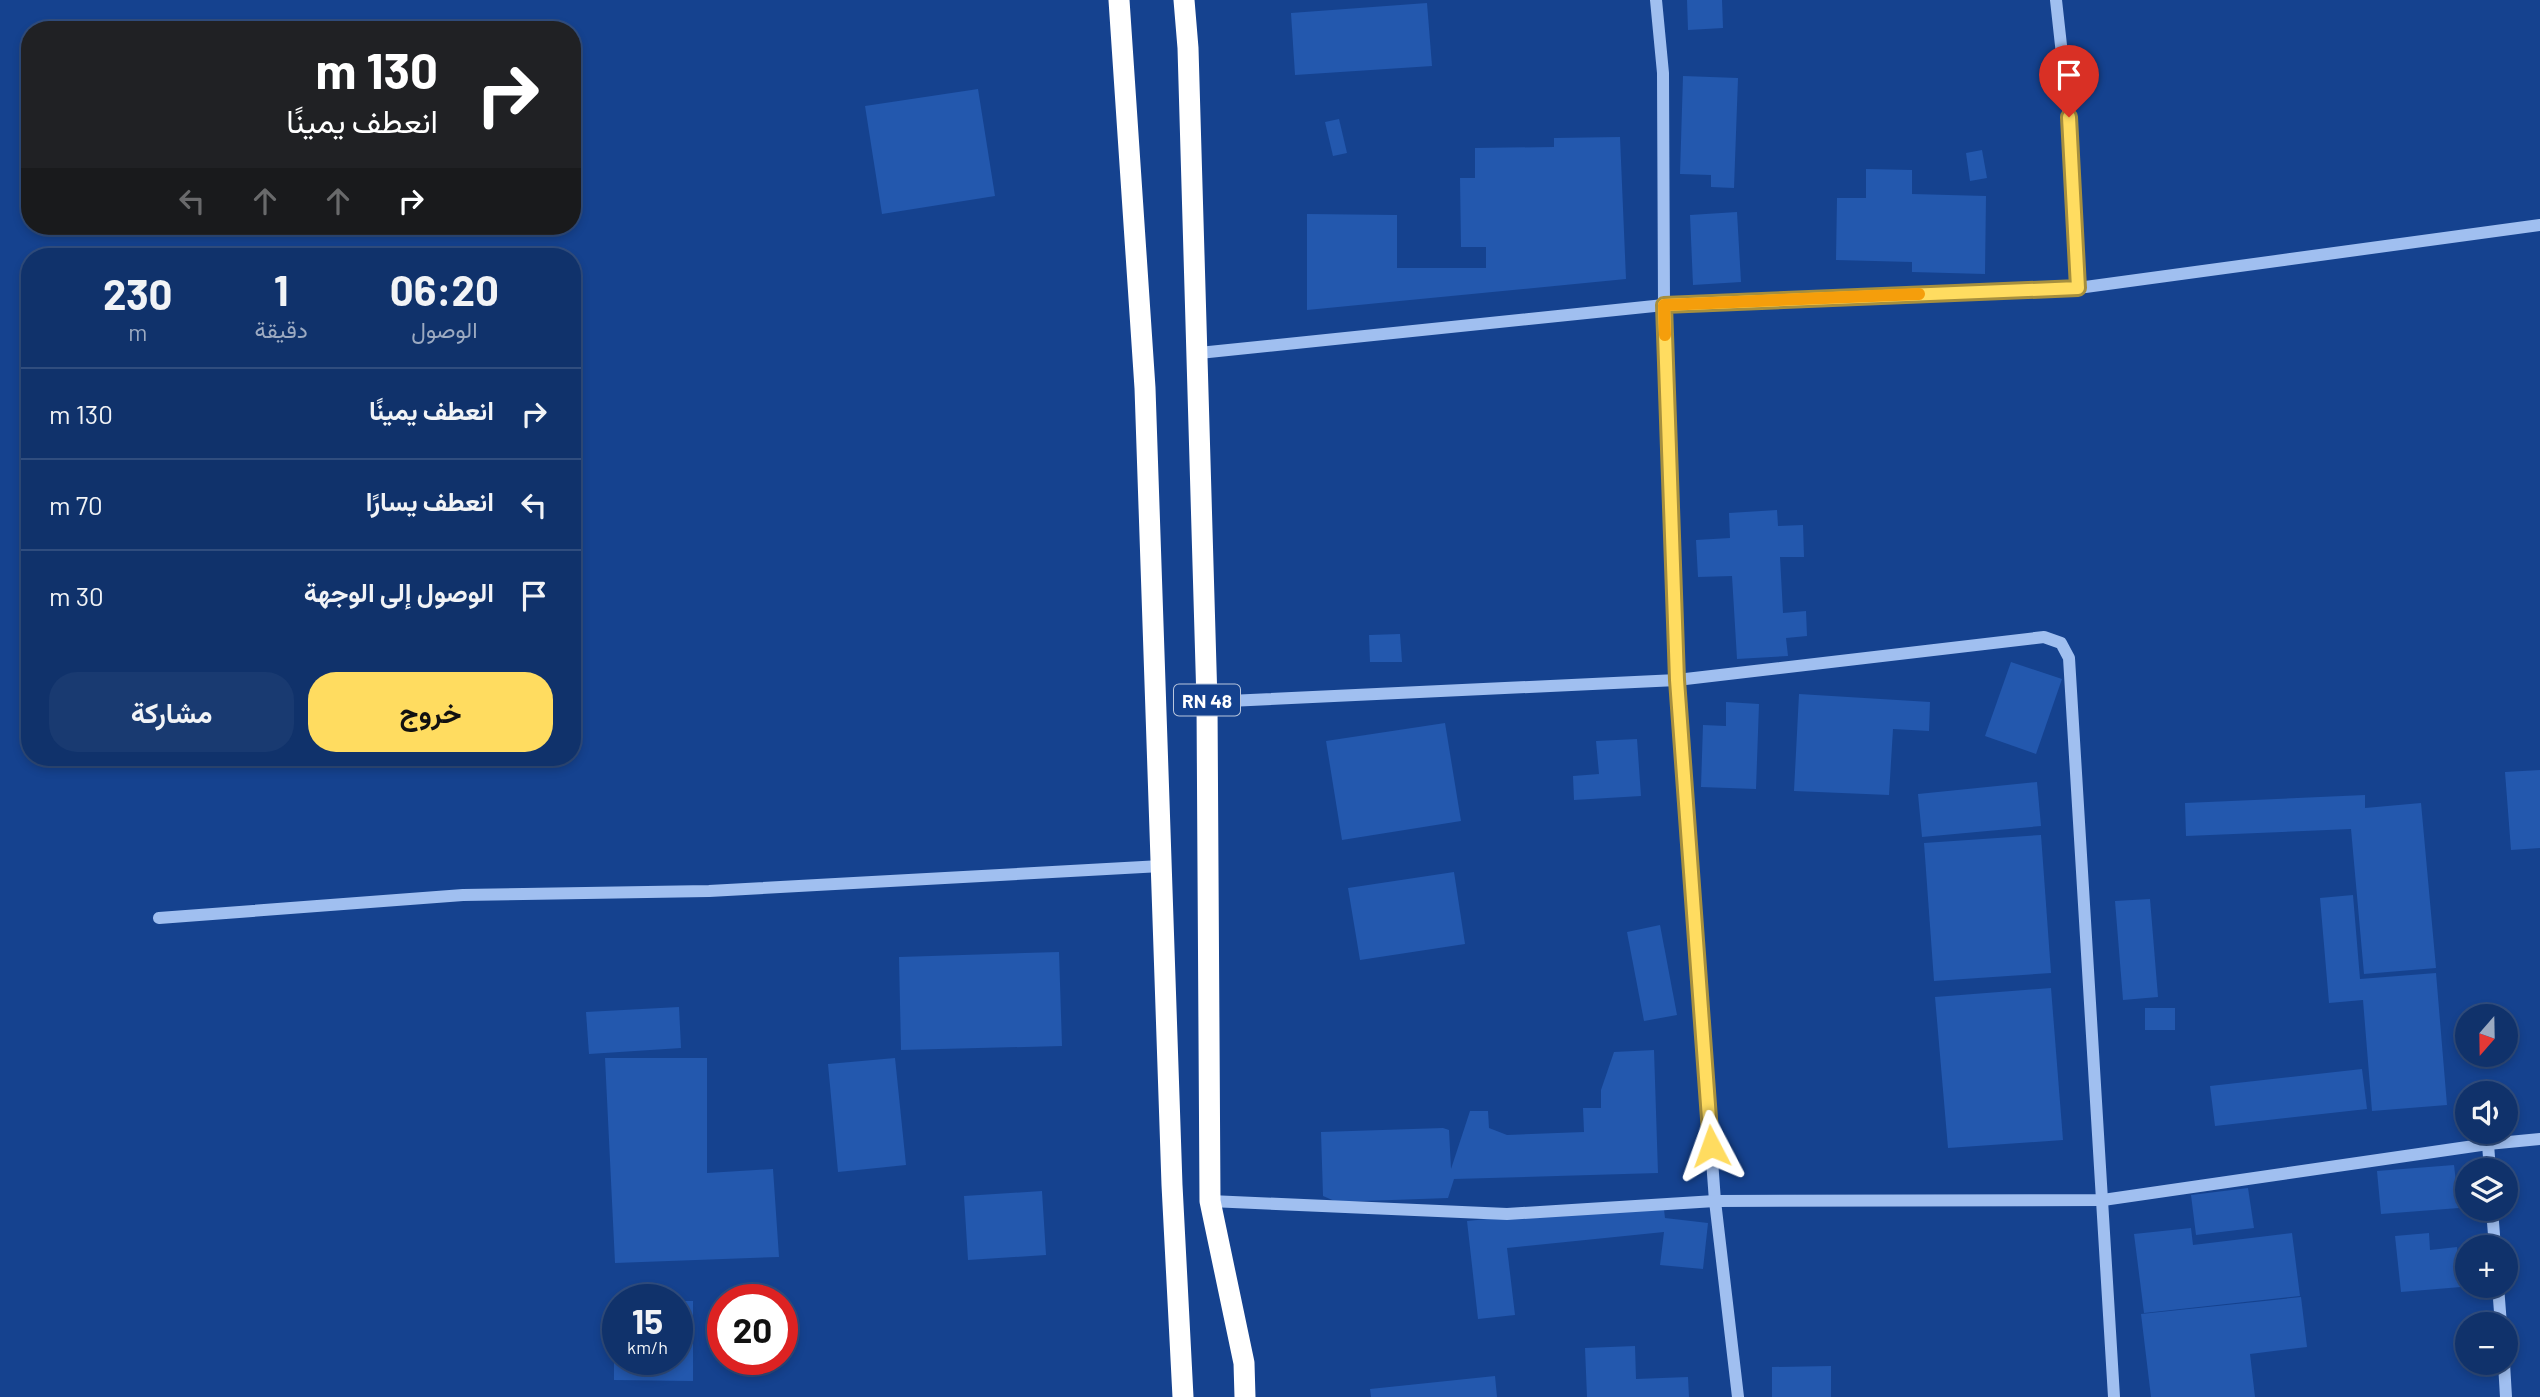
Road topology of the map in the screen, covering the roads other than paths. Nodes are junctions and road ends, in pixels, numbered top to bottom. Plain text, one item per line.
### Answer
1 (1119, 0) edge
2 (1184, 0) edge
3 (1656, 0) edge
4 (2056, 0) edge
5 (2540, 225) edge
6 (2078, 288) junction
7 (1664, 305) junction
8 (1199, 352) junction
9 (1677, 680) junction
10 (1208, 702) junction
11 (1161, 866) junction
12 (159, 918) dead end
13 (2540, 1139) edge
14 (2518, 1141) edge
15 (2488, 1144) joint
16 (2489, 1158) edge
17 (2103, 1200) junction
18 (1210, 1201) junction
19 (1715, 1201) junction
20 (2505, 1375) edge
21 (1183, 1397) edge
22 (1245, 1397) edge
23 (1738, 1397) edge
24 (2114, 1397) edge
25 (2506, 1397) edge

1 - 11 highway, RN 48
2 - 8 highway, RN 48
3 - 7 lane
4 - 6 lane
5 - 6 lane
6 - 7 lane
7 - 8 lane
7 - 9 lane
8 - 10 highway, RN 48
9 - 10 lane
9 - 17 lane
9 - 19 lane
10 - 18 highway, RN 48
11 - 12 lane
11 - 21 highway, RN 48
13 - 14 lane
15 - 16 lane
15 - 17 lane
17 - 19 lane
17 - 24 lane
18 - 19 lane
18 - 22 highway, RN 48
19 - 23 lane
20 - 25 lane

